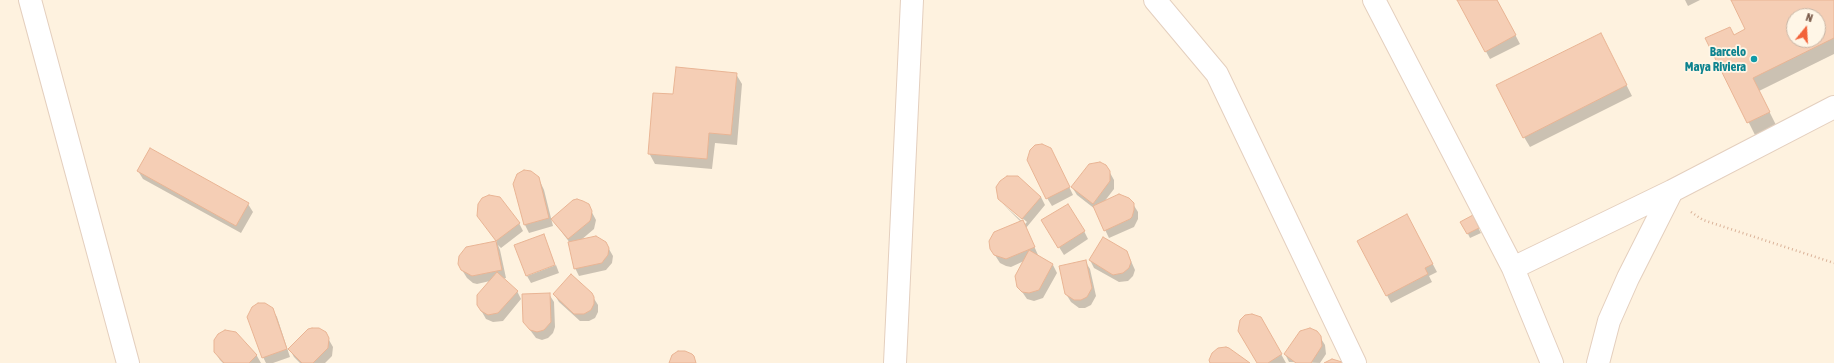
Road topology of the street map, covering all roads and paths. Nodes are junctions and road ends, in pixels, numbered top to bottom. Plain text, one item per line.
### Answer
1 (30, 0) edge
2 (912, 0) edge
3 (1155, 0) edge
4 (1374, 0) edge
5 (1834, 107) edge
6 (1672, 191) junction
7 (1834, 263) edge
8 (1513, 268) junction
9 (128, 363) edge
10 (895, 363) edge
11 (1355, 363) edge
12 (1552, 363) edge
13 (1598, 363) edge

1 - 9 street
2 - 10 street
3 - 11 street
4 - 8 street
5 - 6 street
6 - 7 path
6 - 8 street
6 - 13 street
8 - 12 street

